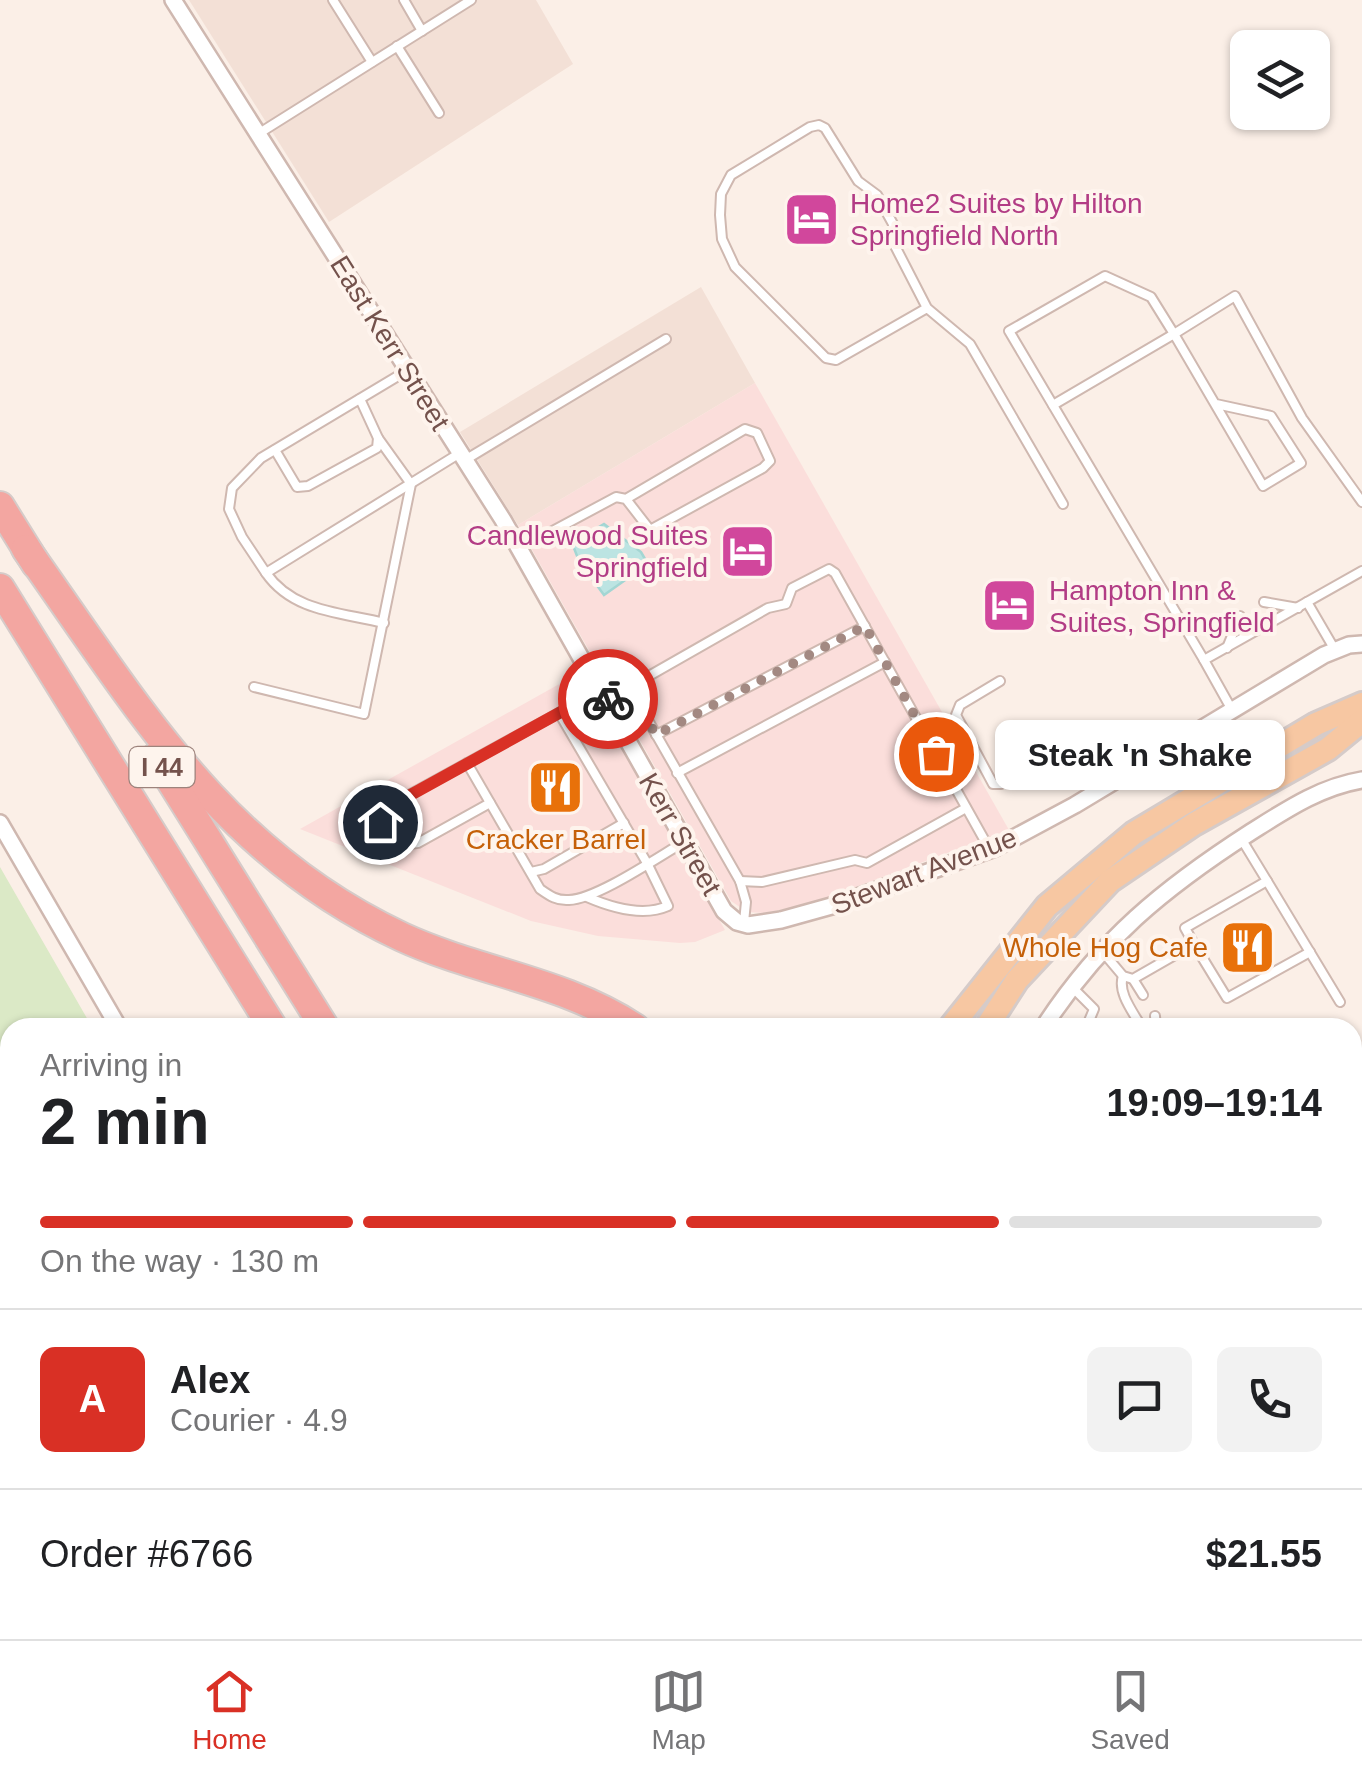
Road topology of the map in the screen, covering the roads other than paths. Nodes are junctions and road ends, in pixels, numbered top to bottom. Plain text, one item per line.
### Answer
1 (173, 0) edge
2 (334, 0) edge
3 (404, 0) edge
4 (471, 0) edge
5 (422, 31) junction
6 (398, 46) junction
7 (372, 62) junction
8 (439, 113) dead end
9 (258, 134) junction
10 (927, 308) junction
11 (1174, 334) junction
12 (666, 338) dead end
13 (408, 370) junction
14 (360, 399) junction
15 (1216, 404) junction
16 (1053, 405) junction
17 (378, 438) junction
18 (275, 450) junction
19 (463, 456) junction
20 (411, 484) junction
21 (626, 500) junction
22 (1362, 502) edge
23 (1063, 504) dead end
24 (0, 506) edge
25 (26, 549) junction
26 (519, 549) junction
27 (1362, 571) edge
28 (266, 573) junction
29 (0, 588) edge
30 (1264, 602) dead end
31 (1302, 605) junction
32 (1240, 616) dead end
33 (384, 623) junction
34 (865, 626) junction
35 (1362, 644) edge
36 (1227, 648) junction
37 (1335, 650) junction
38 (1204, 660) junction
39 (885, 662) junction
40 (1000, 680) dead end
41 (629, 687) junction
42 (254, 688) dead end
43 (602, 696) junction
44 (1362, 704) edge
45 (1232, 710) junction
46 (559, 713) junction
47 (1362, 721) edge
48 (656, 735) junction
49 (1046, 760) dead end
50 (467, 764) junction
51 (677, 773) junction
52 (1362, 780) edge
53 (490, 803) junction
54 (966, 808) junction
55 (0, 823) edge
56 (624, 823) junction
57 (1241, 838) junction
58 (684, 842) junction
59 (990, 850) junction
60 (648, 863) junction
61 (175, 870) junction
62 (530, 872) junction
63 (740, 881) junction
64 (1267, 881) junction
65 (588, 897) junction
66 (740, 923) junction
67 (1194, 944) junction
68 (1102, 951) junction
69 (1310, 952) junction
70 (1123, 976) junction
71 (1134, 979) junction
72 (1072, 986) junction
73 (1143, 995) dead end
74 (1340, 1002) dead end
75 (112, 1018) edge
76 (257, 1018) edge
77 (267, 1018) edge
78 (319, 1018) edge
79 (616, 1018) edge
80 (958, 1018) edge
81 (992, 1018) edge
82 (1050, 1018) edge
83 (1090, 1018) edge
84 (1137, 1018) edge

1 - 9 street, East Kerr Street
2 - 7 lane
3 - 5 lane
4 - 5 lane
5 - 6 lane
6 - 7 lane
6 - 8 lane
7 - 9 lane
9 - 13 street, East Kerr Street
10 - 10 lane
10 - 23 lane
11 - 15 lane
11 - 16 lane
11 - 16 lane
11 - 22 lane
12 - 19 lane
13 - 14 lane
13 - 19 street, East Kerr Street
14 - 17 lane
14 - 18 lane
15 - 15 lane
16 - 38 lane
17 - 18 lane
17 - 20 lane
18 - 28 lane
19 - 20 lane
19 - 26 street, East Kerr Street
20 - 28 lane
20 - 33 lane
21 - 21 lane
21 - 26 lane
24 - 25 highway, I 44
25 - 78 highway, I 44
25 - 79 highway
26 - 43 street, East Kerr Street
27 - 31 lane
28 - 33 lane
29 - 61 highway, I 44
30 - 31 lane
31 - 36 lane
31 - 37 lane
32 - 36 lane
33 - 42 lane
34 - 39 lane
34 - 41 lane
34 - 48 lane
35 - 37 street, Stewart Avenue
36 - 38 lane
37 - 45 street, Stewart Avenue
38 - 45 lane
39 - 51 lane
39 - 54 lane
40 - 49 lane
41 - 43 lane
41 - 48 lane
43 - 46 lane
43 - 58 street, Kerr Street
44 - 80 main road
45 - 59 street, Stewart Avenue
46 - 50 lane
46 - 56 lane
47 - 81 main road
48 - 51 lane
50 - 53 lane
50 - 53 lane
51 - 63 lane
52 - 57 street
53 - 62 lane
54 - 59 lane
54 - 63 lane
55 - 75 street
56 - 60 lane
56 - 62 lane
57 - 64 lane
57 - 68 street
58 - 60 lane
58 - 66 street, Kerr Street
59 - 66 street, Stewart Avenue
60 - 65 lane
60 - 65 lane
61 - 76 highway
61 - 77 highway, I 44
62 - 65 lane
63 - 66 lane
64 - 67 lane
64 - 69 lane
67 - 69 lane
67 - 71 lane
68 - 70 lane
68 - 72 street
69 - 74 lane
70 - 71 lane
70 - 84 lane
71 - 73 lane
72 - 82 street
72 - 83 lane

